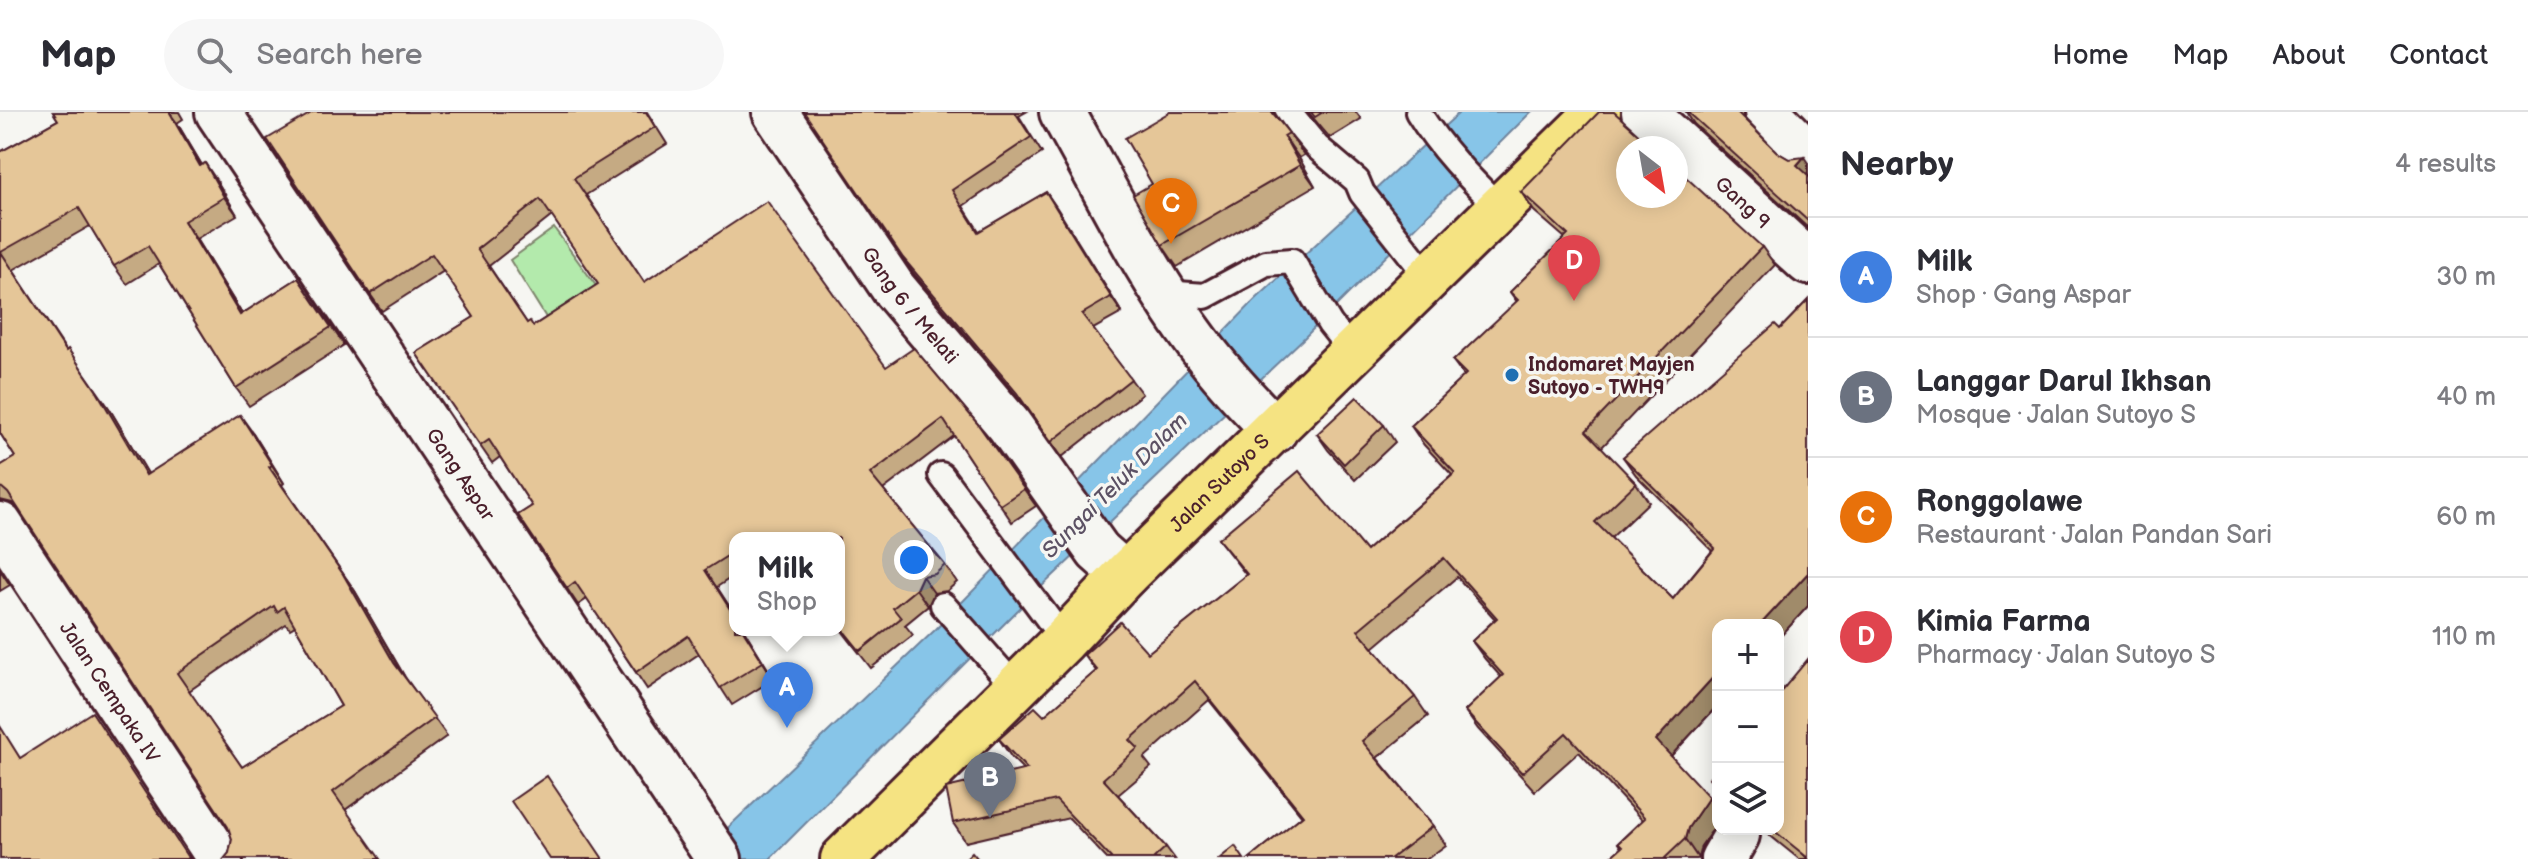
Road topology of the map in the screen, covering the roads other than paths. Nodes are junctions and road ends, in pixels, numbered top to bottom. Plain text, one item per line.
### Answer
1 (218, 112) edge
2 (775, 112) edge
3 (1062, 112) edge
4 (1288, 112) edge
5 (1598, 112) edge
6 (1644, 112) edge
7 (1767, 112) edge
8 (1423, 120) edge
9 (1808, 153) edge
10 (1488, 196) junction
11 (1808, 262) edge
12 (1418, 264) junction
13 (1164, 293) junction
14 (1342, 338) junction
15 (1261, 416) junction
16 (941, 475) dead end
17 (0, 525) edge
18 (1112, 563) junction
19 (943, 605) dead end
20 (1064, 640) junction
21 (1002, 674) junction
22 (710, 848) edge
23 (220, 859) edge
24 (843, 859) edge

1 - 22 street, Gang Aspar
2 - 18 street, Gang 6 / Melati
3 - 13 street
4 - 12 lane
5 - 10 highway, Jalan Sutoyo S
6 - 11 street, Gang 9
7 - 9 street
8 - 10 lane
10 - 12 highway, Jalan Sutoyo S
12 - 14 highway, Jalan Sutoyo S
13 - 14 lane
13 - 15 street
14 - 15 highway, Jalan Sutoyo S
15 - 18 highway, Jalan Sutoyo S
16 - 20 lane
17 - 23 street, Jalan Cempaka IV
18 - 20 highway, Jalan Sutoyo S
19 - 21 lane
20 - 21 highway, Jalan Sutoyo S
21 - 24 highway, Jalan Sutoyo S

